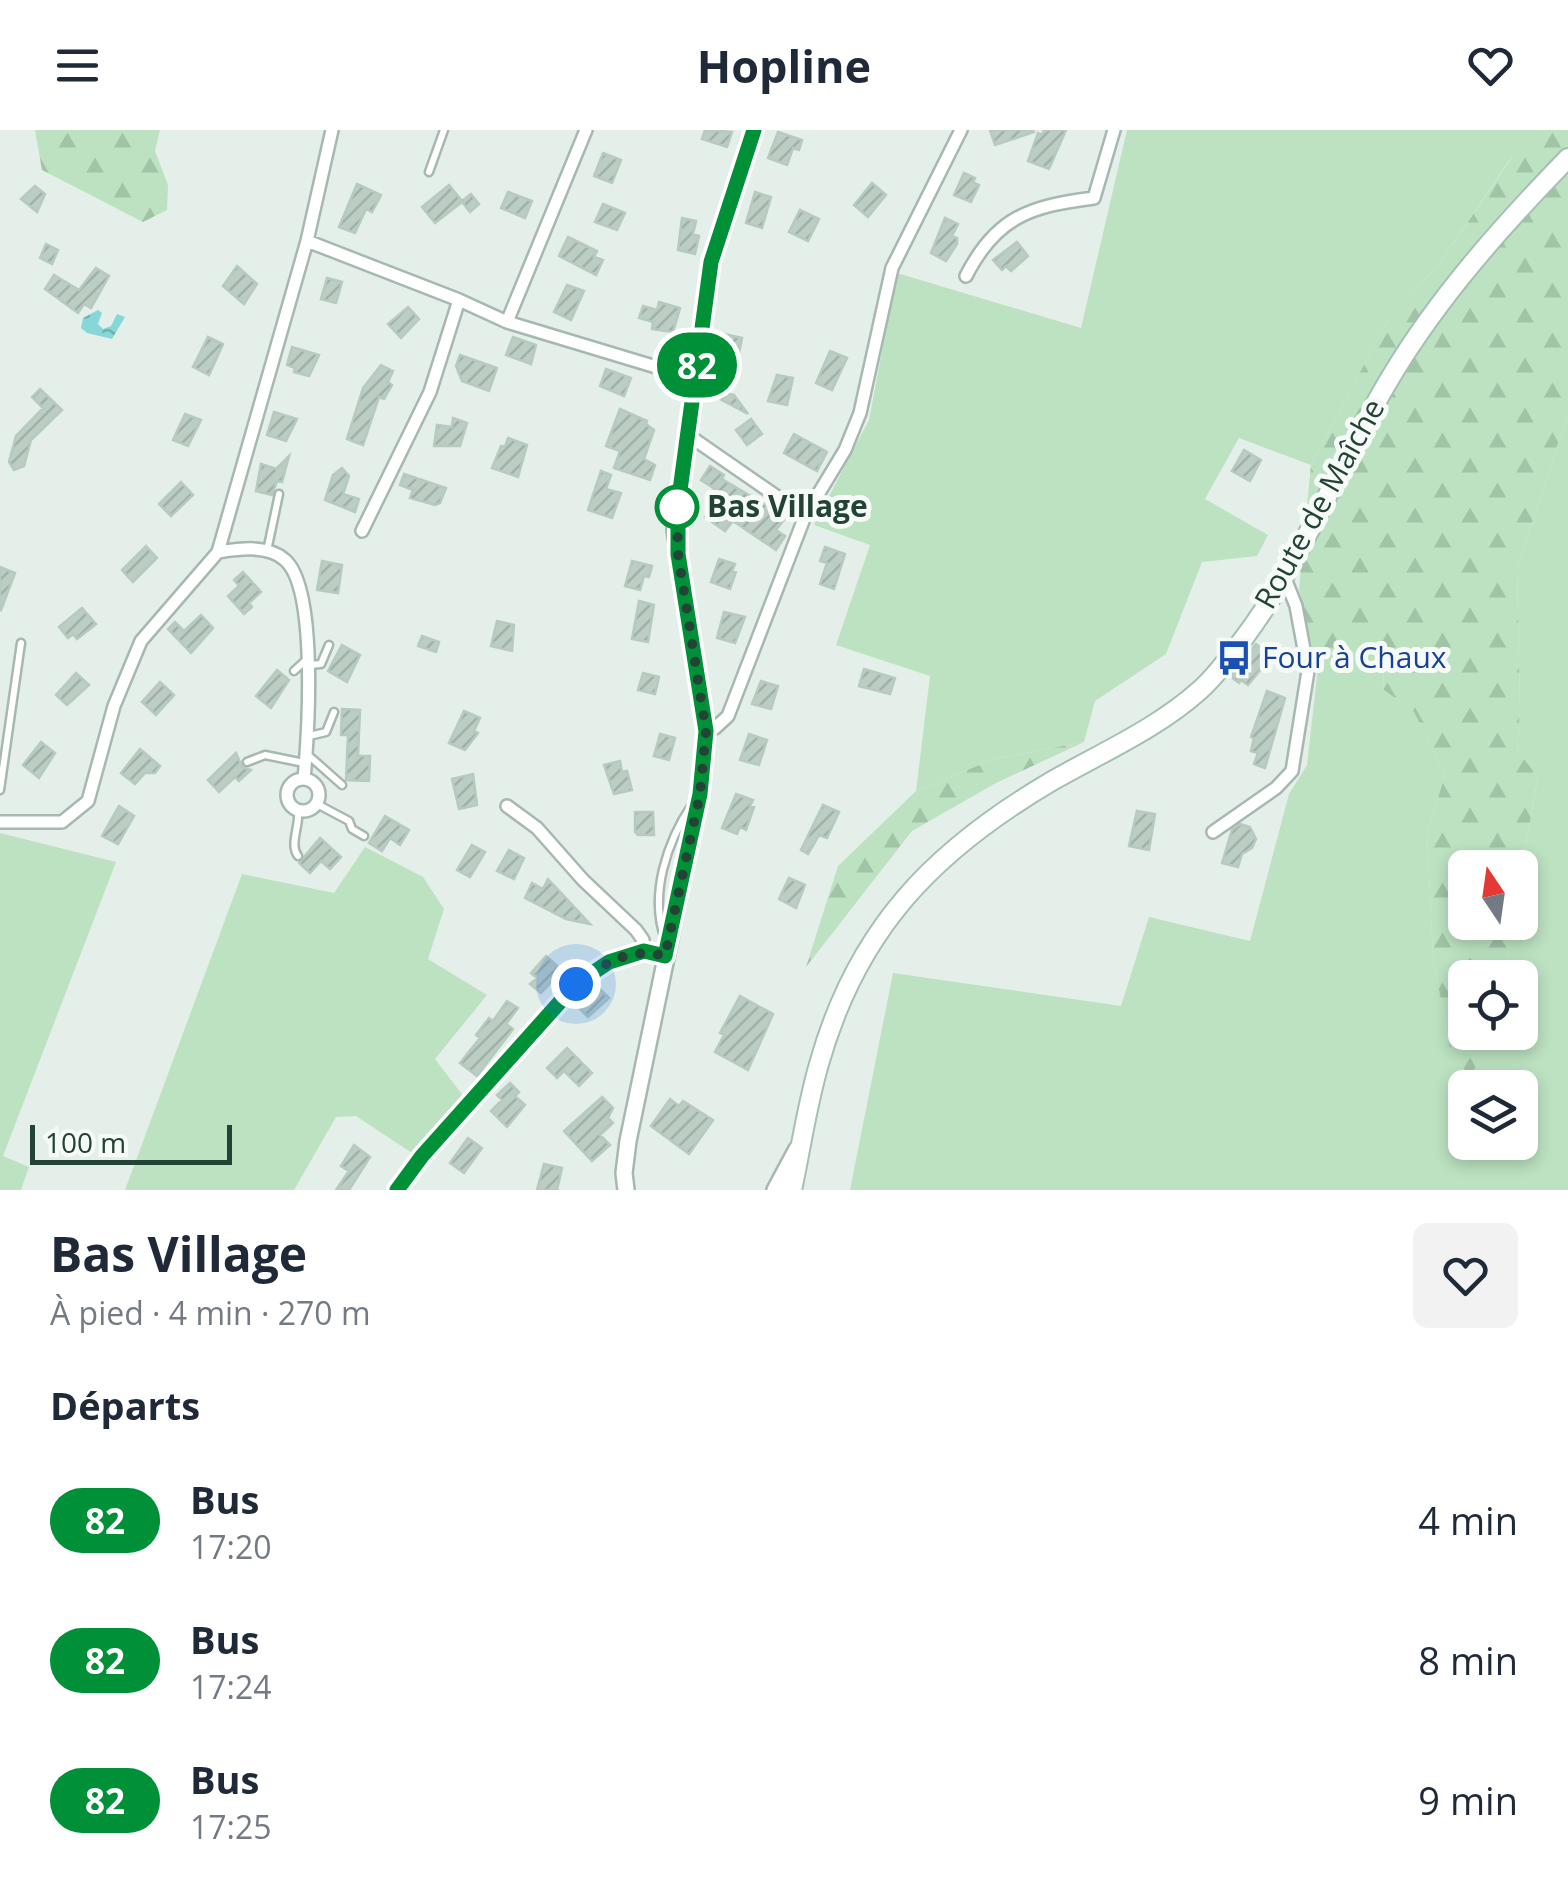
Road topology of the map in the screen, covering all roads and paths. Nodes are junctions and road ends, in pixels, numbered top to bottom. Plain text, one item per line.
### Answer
1 (332, 130) edge
2 (444, 130) edge
3 (586, 130) edge
4 (754, 130) edge
5 (961, 130) edge
6 (1114, 130) edge
7 (1568, 158) edge
8 (429, 172) dead end
9 (307, 241) junction
10 (966, 276) dead end
11 (459, 300) junction
12 (507, 322) junction
13 (696, 379) junction
14 (688, 434) junction
15 (279, 494) dead end
16 (805, 516) junction
17 (362, 531) dead end
18 (218, 552) junction
19 (267, 552) junction
20 (1284, 576) junction
21 (21, 642) dead end
22 (329, 645) dead end
23 (308, 662) junction
24 (294, 671) dead end
25 (334, 712) dead end
26 (706, 731) junction
27 (308, 736) junction
28 (306, 758) junction
29 (247, 762) dead end
30 (304, 779) junction
31 (342, 785) dead end
32 (0, 790) edge
33 (317, 804) junction
34 (507, 806) dead end
35 (298, 811) junction
36 (0, 822) edge
37 (1213, 832) dead end
38 (364, 836) dead end
39 (298, 856) dead end
40 (644, 951) junction
41 (666, 951) junction
42 (803, 1136) junction
43 (397, 1190) edge
44 (626, 1190) edge
45 (775, 1190) edge
46 (792, 1190) edge

1 - 9 street
2 - 8 lane
3 - 12 street
4 - 13 street
5 - 16 street
6 - 10 street
7 - 20 main road, Route de Maîche
9 - 11 street
9 - 18 street
11 - 12 street
11 - 17 street
12 - 13 street
13 - 14 street
14 - 16 street
14 - 26 street
15 - 19 lane
16 - 26 street
18 - 19 street
18 - 36 street
19 - 23 street
20 - 37 street
20 - 42 main road, Route de Maîche
21 - 32 lane
22 - 23 lane
23 - 24 lane
23 - 27 street
25 - 27 lane
26 - 41 street
27 - 28 street
28 - 29 lane
28 - 30 street
28 - 31 lane
30 - 33 street
30 - 35 street
33 - 35 street
33 - 38 lane
34 - 40 street
35 - 39 lane
40 - 41 street
40 - 43 street
41 - 44 street
42 - 45 street
42 - 46 main road, Route de Maîche

